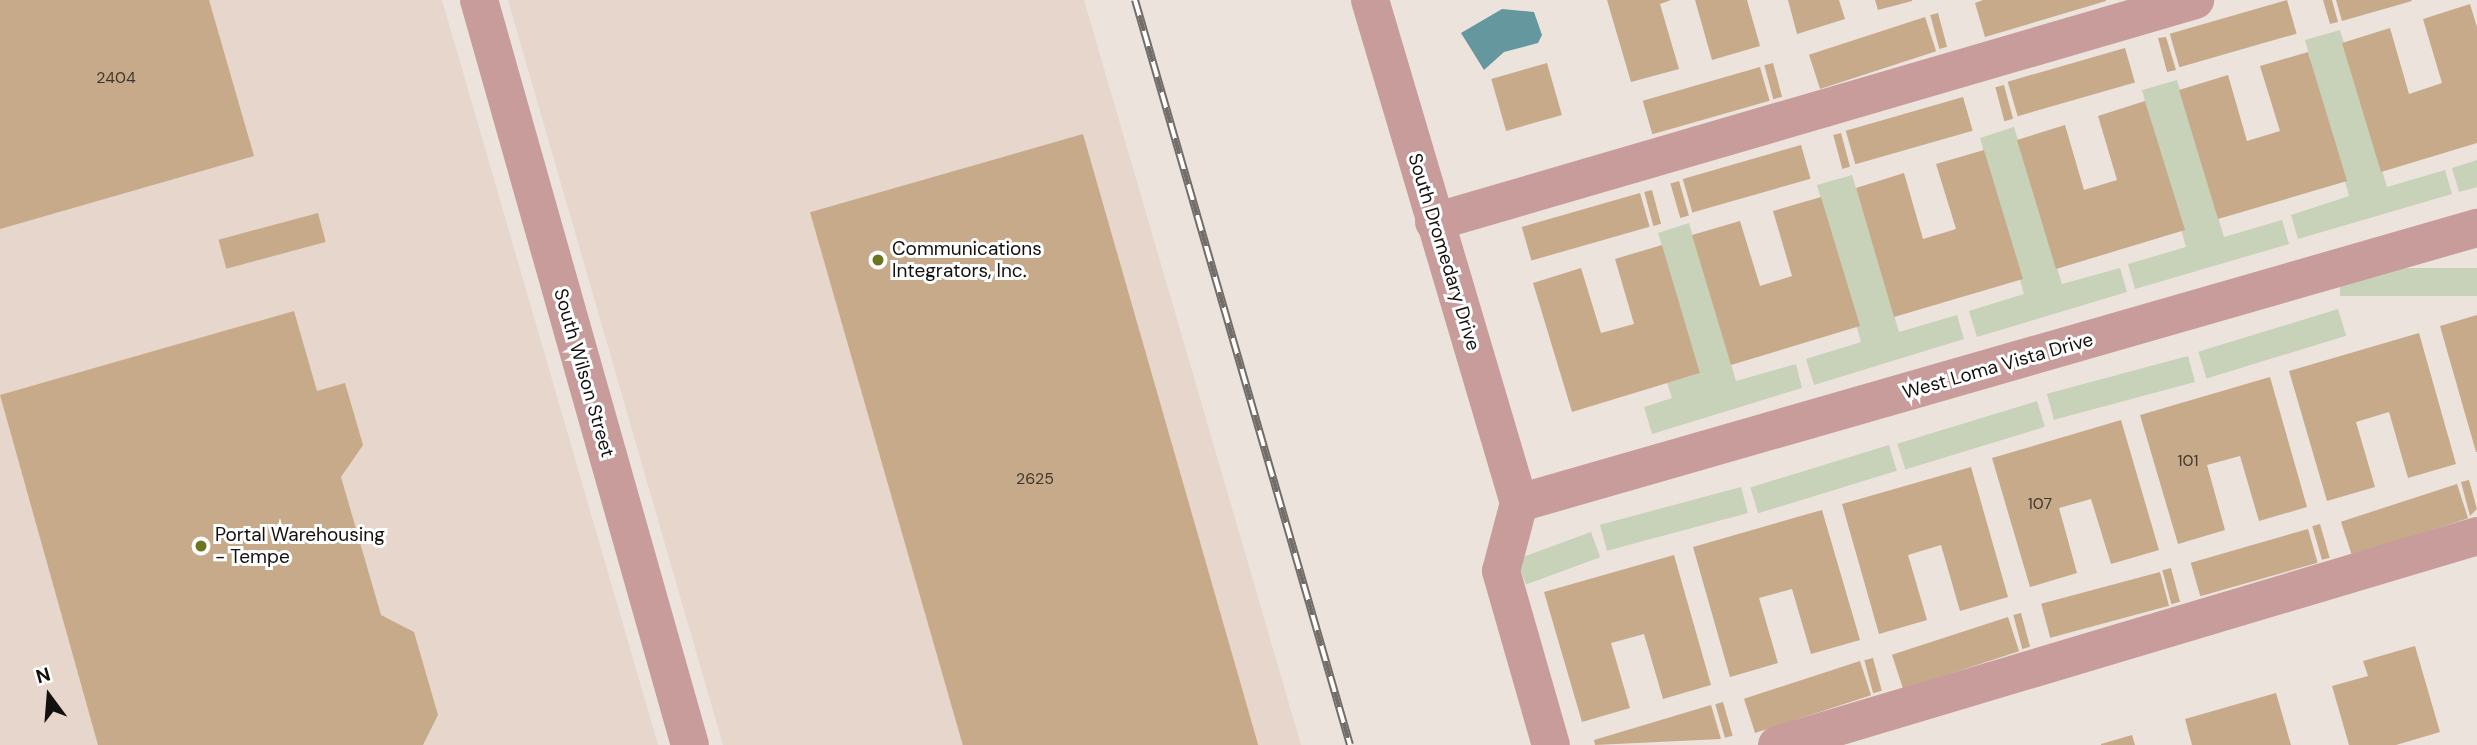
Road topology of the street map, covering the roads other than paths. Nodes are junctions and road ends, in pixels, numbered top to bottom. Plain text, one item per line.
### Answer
1 (479, 0) edge
2 (1370, 0) edge
3 (2195, 0) edge
4 (1434, 222) junction
5 (2477, 228) edge
6 (1519, 503) junction
7 (2477, 536) edge
8 (690, 745) edge
9 (1551, 745) edge
10 (1777, 745) edge

1 - 8 street, South Wilson Street
2 - 4 street, South Dromedary Drive
3 - 4 street
4 - 6 street, South Dromedary Drive
5 - 6 street, West Loma Vista Drive
6 - 9 street
7 - 10 street

